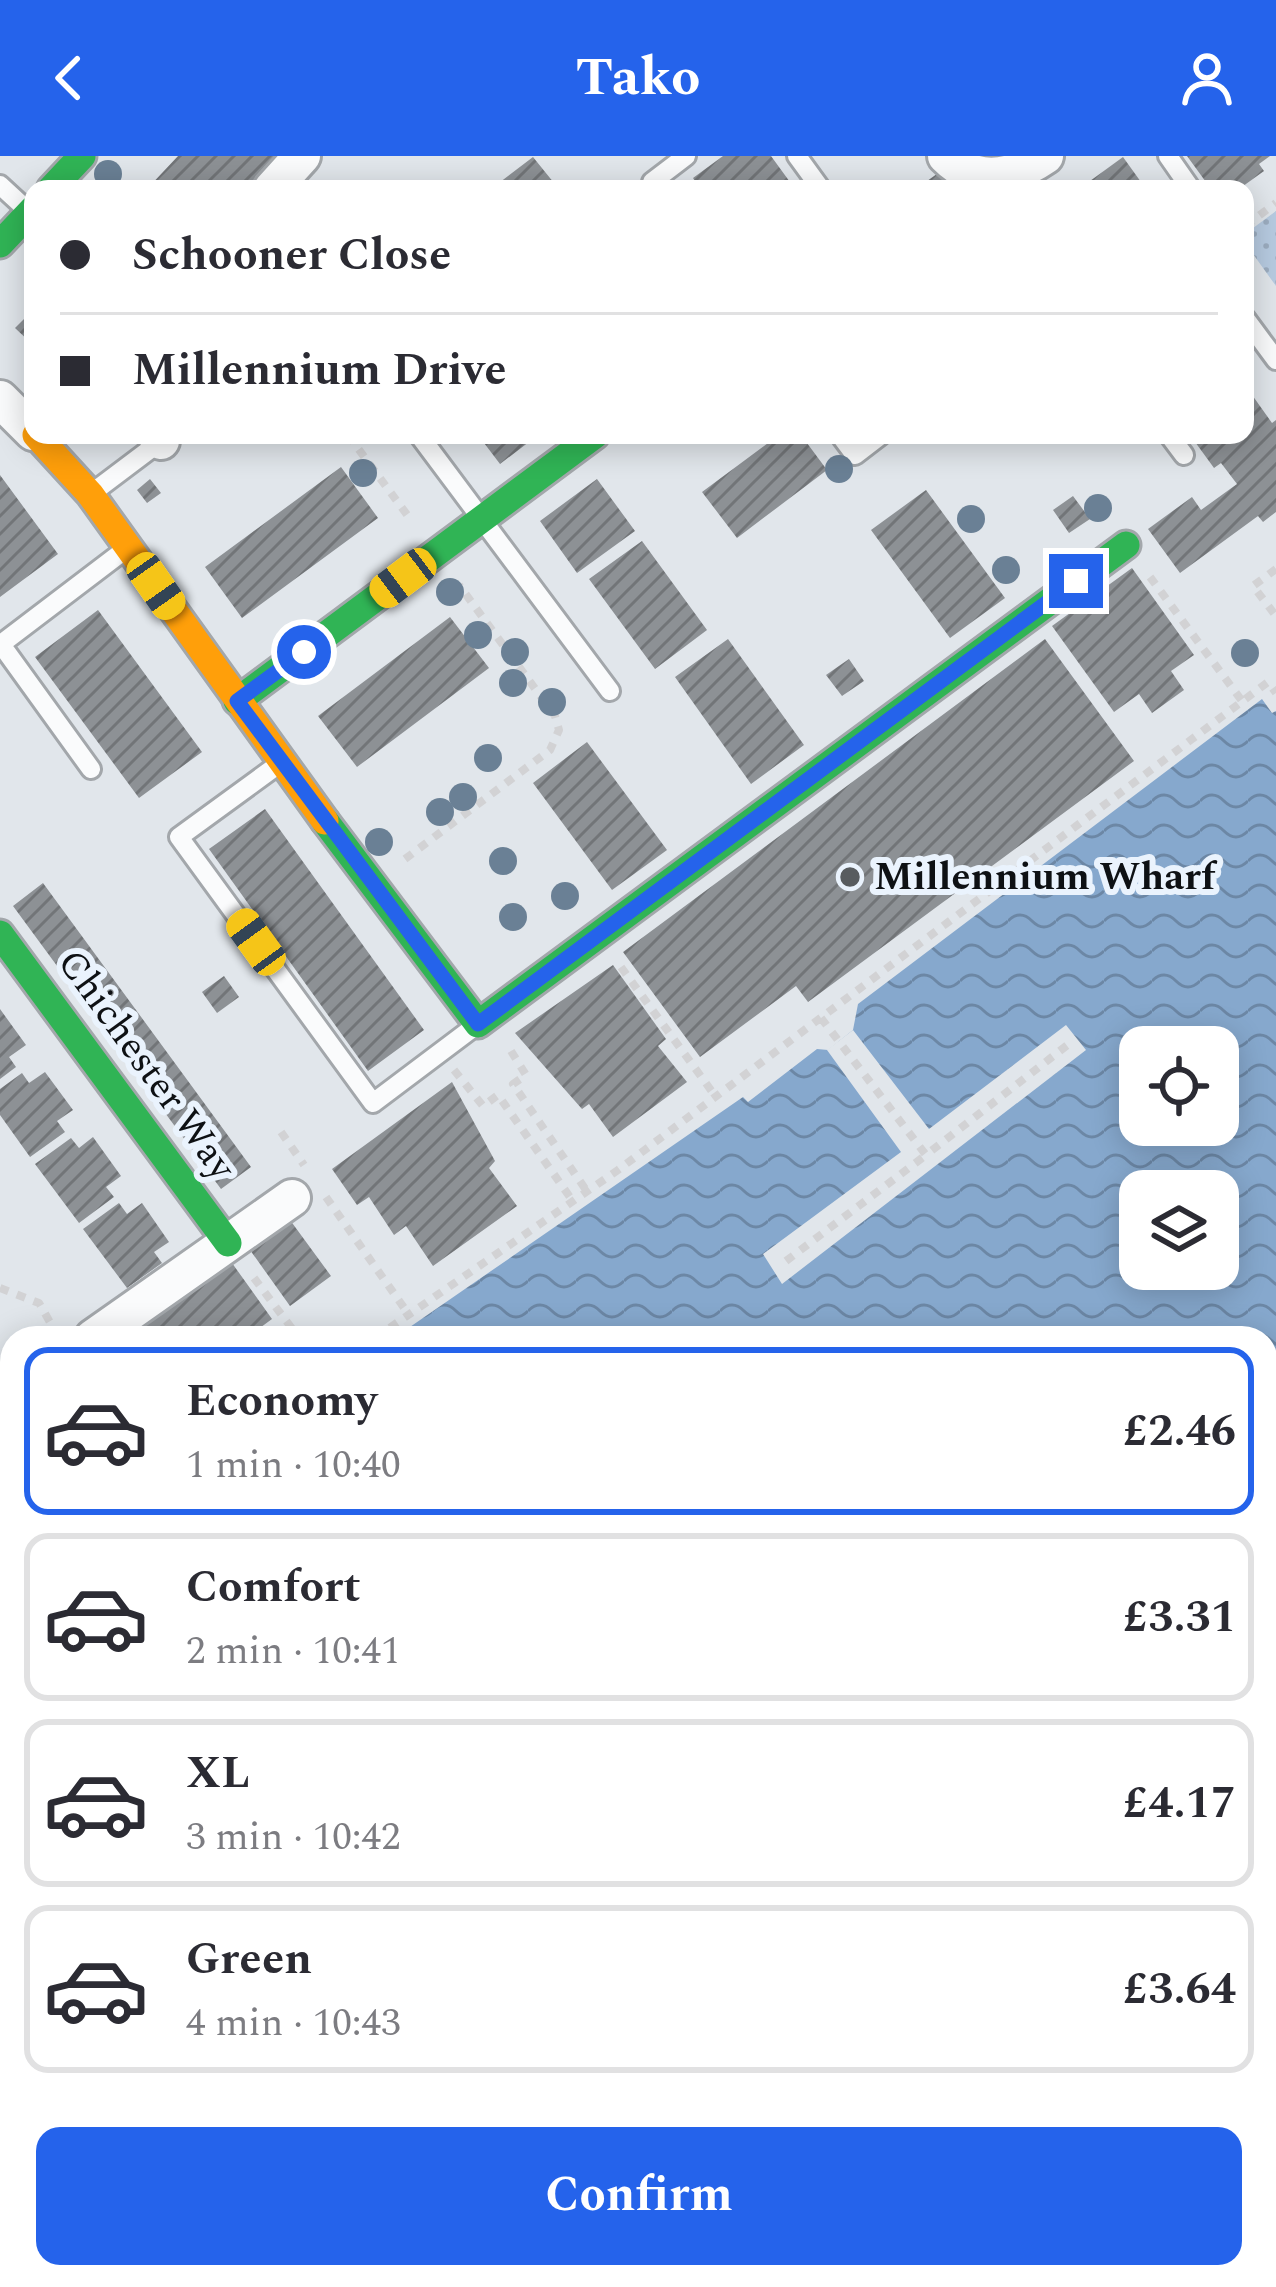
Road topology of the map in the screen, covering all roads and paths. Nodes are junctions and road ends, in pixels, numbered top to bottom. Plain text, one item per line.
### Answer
1 (82, 156) edge
2 (302, 156) edge
3 (686, 156) edge
4 (946, 156) edge
5 (1046, 156) edge
6 (59, 180) edge
7 (280, 180) edge
8 (655, 180) edge
9 (979, 180) edge
10 (992, 180) edge
11 (0, 185) edge
12 (24, 204) edge
13 (24, 218) edge
14 (0, 244) edge
15 (1254, 330) edge
16 (1276, 361) edge
17 (0, 399) edge
18 (24, 424) edge
19 (43, 444) edge
20 (153, 444) edge
21 (355, 444) edge
22 (426, 444) edge
23 (584, 444) edge
24 (847, 444) edge
25 (869, 444) edge
26 (1176, 444) edge
27 (1184, 455) dead end
28 (90, 494) junction
29 (482, 519) junction
30 (1126, 544) joint
31 (128, 547) junction
32 (436, 554) junction
33 (1276, 569) edge
34 (1276, 616) edge
35 (0, 644) edge
36 (610, 691) dead end
37 (1276, 693) edge
38 (237, 701) junction
39 (1242, 701) junction
40 (281, 762) junction
41 (91, 769) dead end
42 (373, 884) junction
43 (0, 934) edge
44 (599, 937) junction
45 (821, 1018) junction
46 (490, 1031) junction
47 (1070, 1043) dead end
48 (456, 1069) dead end
49 (513, 1084) junction
50 (498, 1095) junction
51 (716, 1097) junction
52 (280, 1132) dead end
53 (926, 1155) junction
54 (306, 1184) junction
55 (586, 1190) junction
56 (572, 1200) junction
57 (228, 1243) junction
58 (786, 1261) dead end
59 (0, 1288) edge
60 (408, 1313) junction
61 (52, 1326) edge
62 (111, 1326) edge
63 (290, 1326) edge
64 (391, 1326) edge

1 - 6 street
2 - 7 street
3 - 8 lane
4 - 9 street
5 - 10 street
11 - 12 lane
13 - 14 street
15 - 16 lane
17 - 18 street
19 - 28 street
20 - 28 lane
21 - 32 path
22 - 29 lane
23 - 29 street
24 - 25 lane
26 - 27 lane
28 - 31 street
29 - 32 street
29 - 36 lane
30 - 39 path
30 - 44 street
31 - 35 lane
31 - 38 street
32 - 38 street
32 - 42 path
33 - 34 path
35 - 41 lane
37 - 39 path
38 - 40 street
39 - 45 path
40 - 42 street
40 - 46 lane
42 - 46 street
43 - 57 street, Chichester Way
44 - 46 street
44 - 51 path
45 - 51 path
45 - 53 path
46 - 49 path
47 - 53 path
48 - 50 path
49 - 50 path
49 - 55 path
50 - 56 path
51 - 55 path
52 - 54 path
53 - 58 path
54 - 57 street
54 - 60 path
55 - 56 path
56 - 60 path
57 - 62 street
57 - 63 path
59 - 61 path
60 - 64 path

